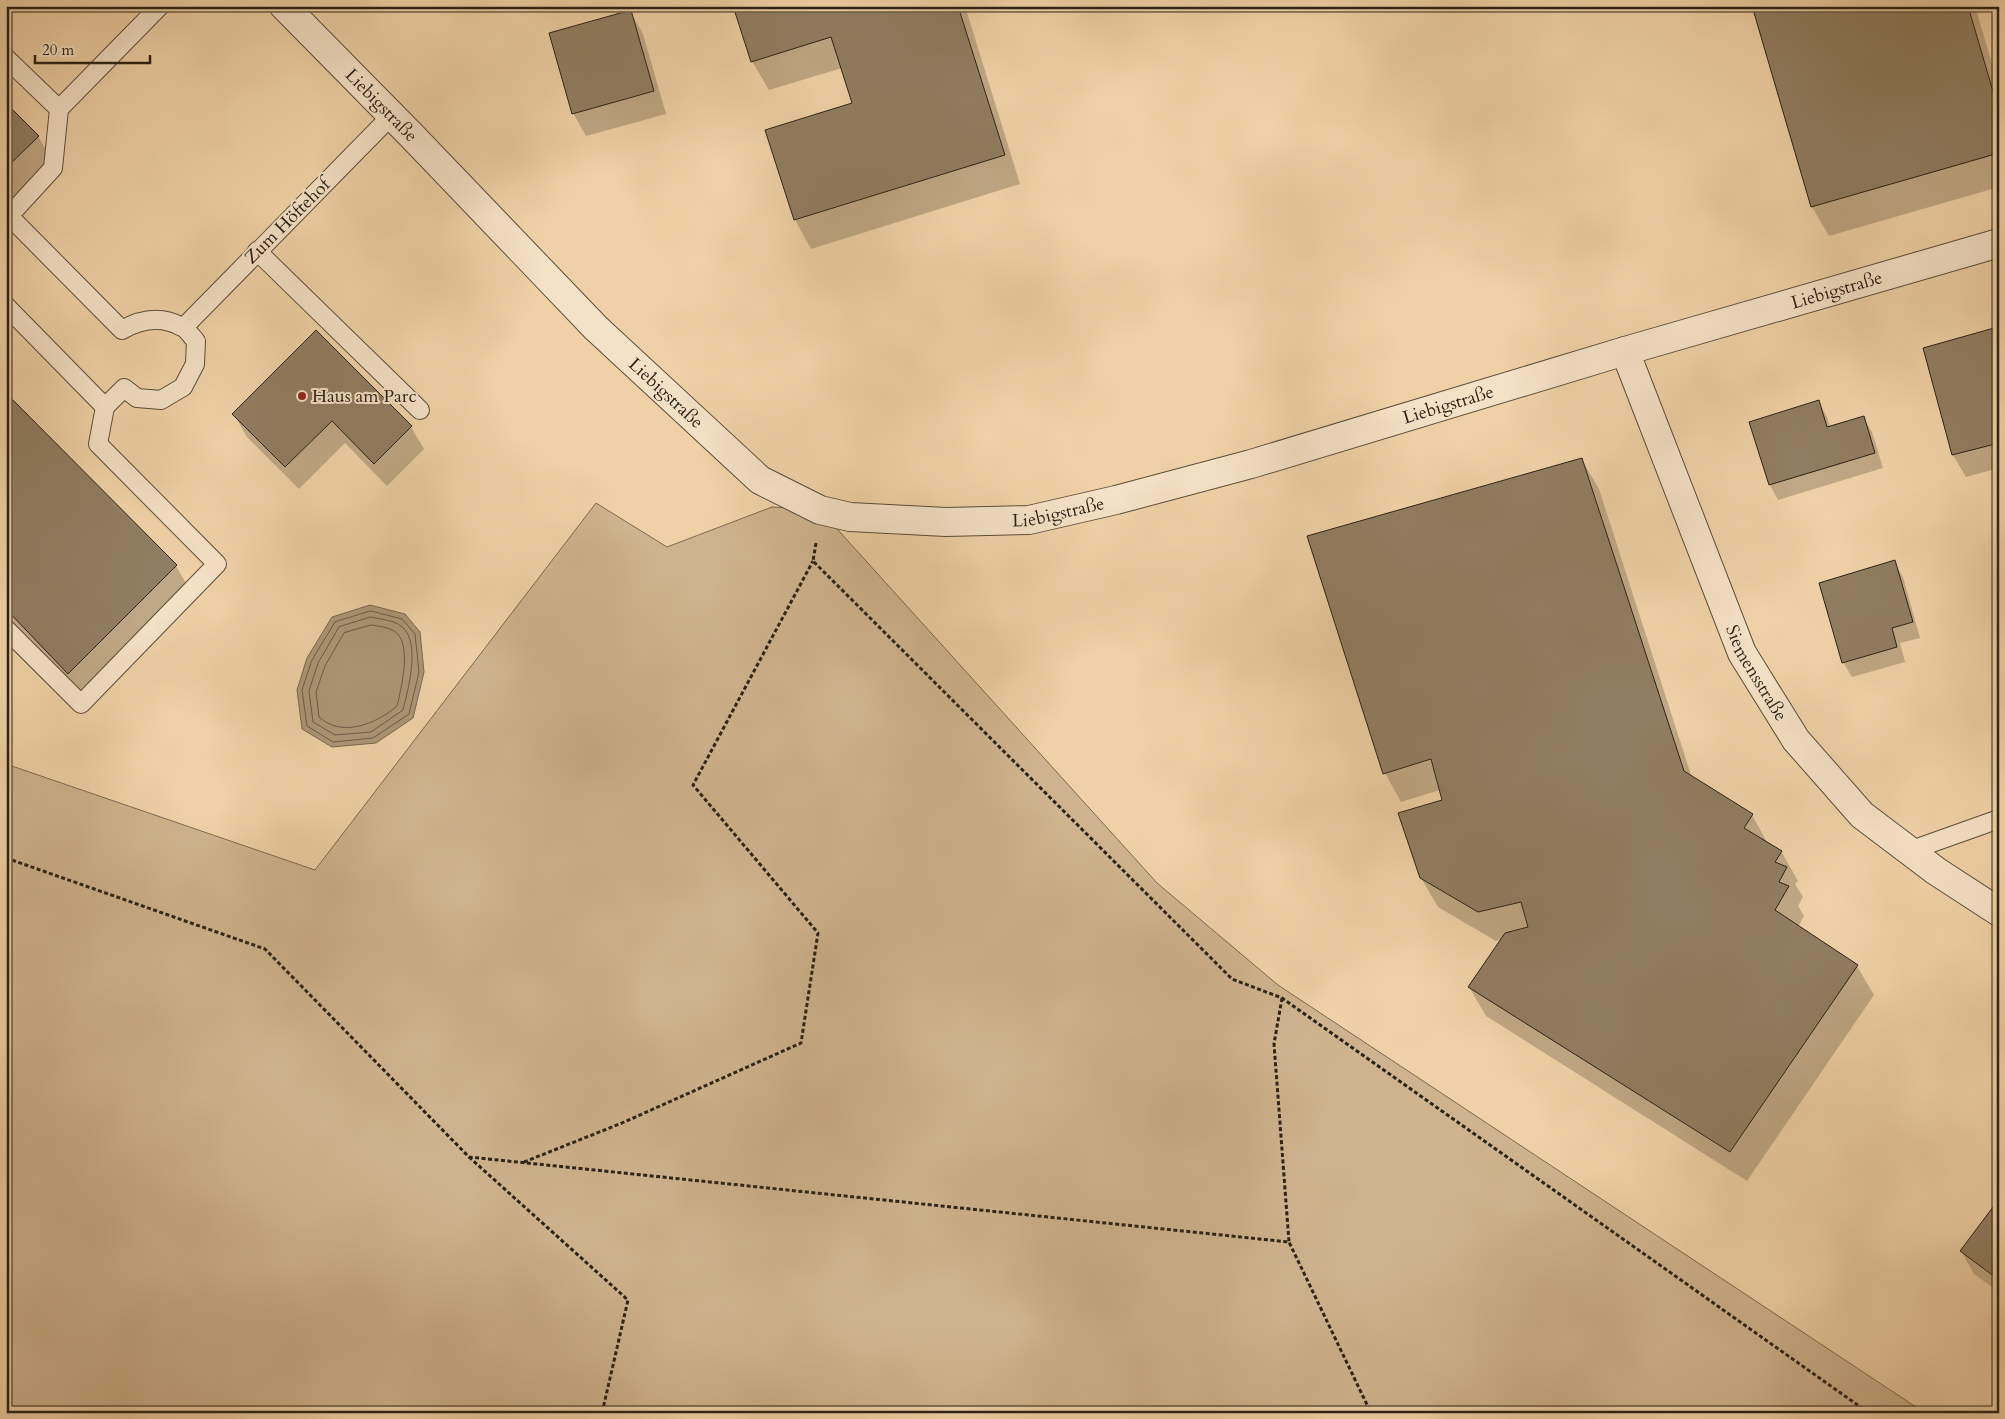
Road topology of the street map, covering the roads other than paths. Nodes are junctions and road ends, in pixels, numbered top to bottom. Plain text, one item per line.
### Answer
1 (160, 6) edge
2 (284, 6) edge
3 (6, 58) edge
4 (59, 109) junction
5 (392, 115) junction
6 (7, 217) edge
7 (1999, 243) edge
8 (258, 251) junction
9 (6, 306) edge
10 (184, 327) junction
11 (1625, 351) junction
12 (105, 407) junction
13 (420, 410) dead end
14 (6, 629) edge
15 (1999, 820) edge
16 (1909, 851) junction
17 (1999, 912) edge

1 - 4 lane
2 - 5 street, Liebigstraße
3 - 4 lane
4 - 6 lane
5 - 8 lane, Zum Höftehof
5 - 11 street, Liebigstraße
6 - 10 lane
7 - 11 street, Liebigstraße
8 - 10 lane, Zum Höftehof
8 - 13 lane
9 - 12 lane
10 - 12 lane
11 - 16 street, Siemensstraße
12 - 14 lane
15 - 16 lane
16 - 17 street, Siemensstraße

